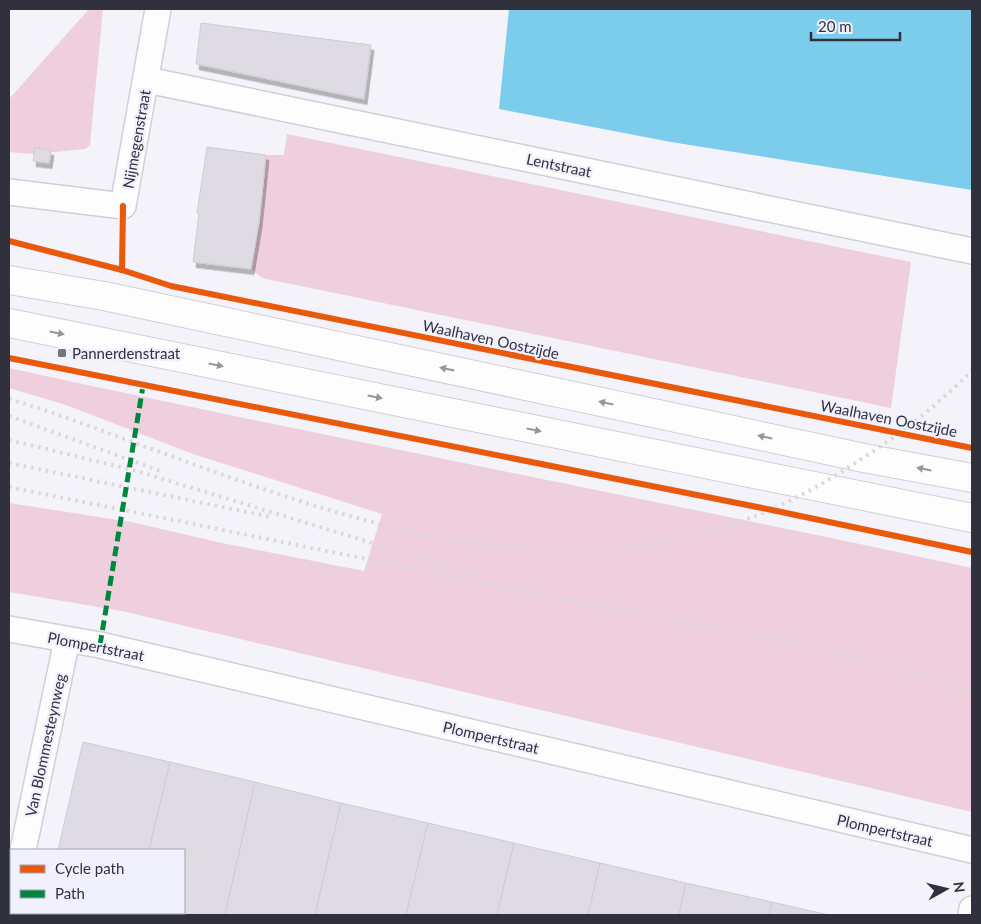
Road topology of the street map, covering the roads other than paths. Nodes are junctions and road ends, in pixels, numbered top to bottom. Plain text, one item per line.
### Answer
1 (158, 9) edge
2 (146, 80) junction
3 (9, 192) edge
4 (972, 251) edge
5 (9, 280) edge
6 (9, 323) edge
7 (972, 478) edge
8 (972, 518) edge
9 (9, 629) edge
10 (67, 640) junction
11 (23, 849) edge
12 (972, 850) edge
13 (972, 909) edge
14 (971, 915) edge

1 - 2 street, Nijmegenstraat
2 - 3 street, Nijmegenstraat
2 - 4 street, Lentstraat
7 -> 5 main road
6 -> 8 main road
9 - 10 street, Plompertstraat
10 - 11 street, Van Blommesteynweg
10 - 12 street, Plompertstraat
13 - 14 street

